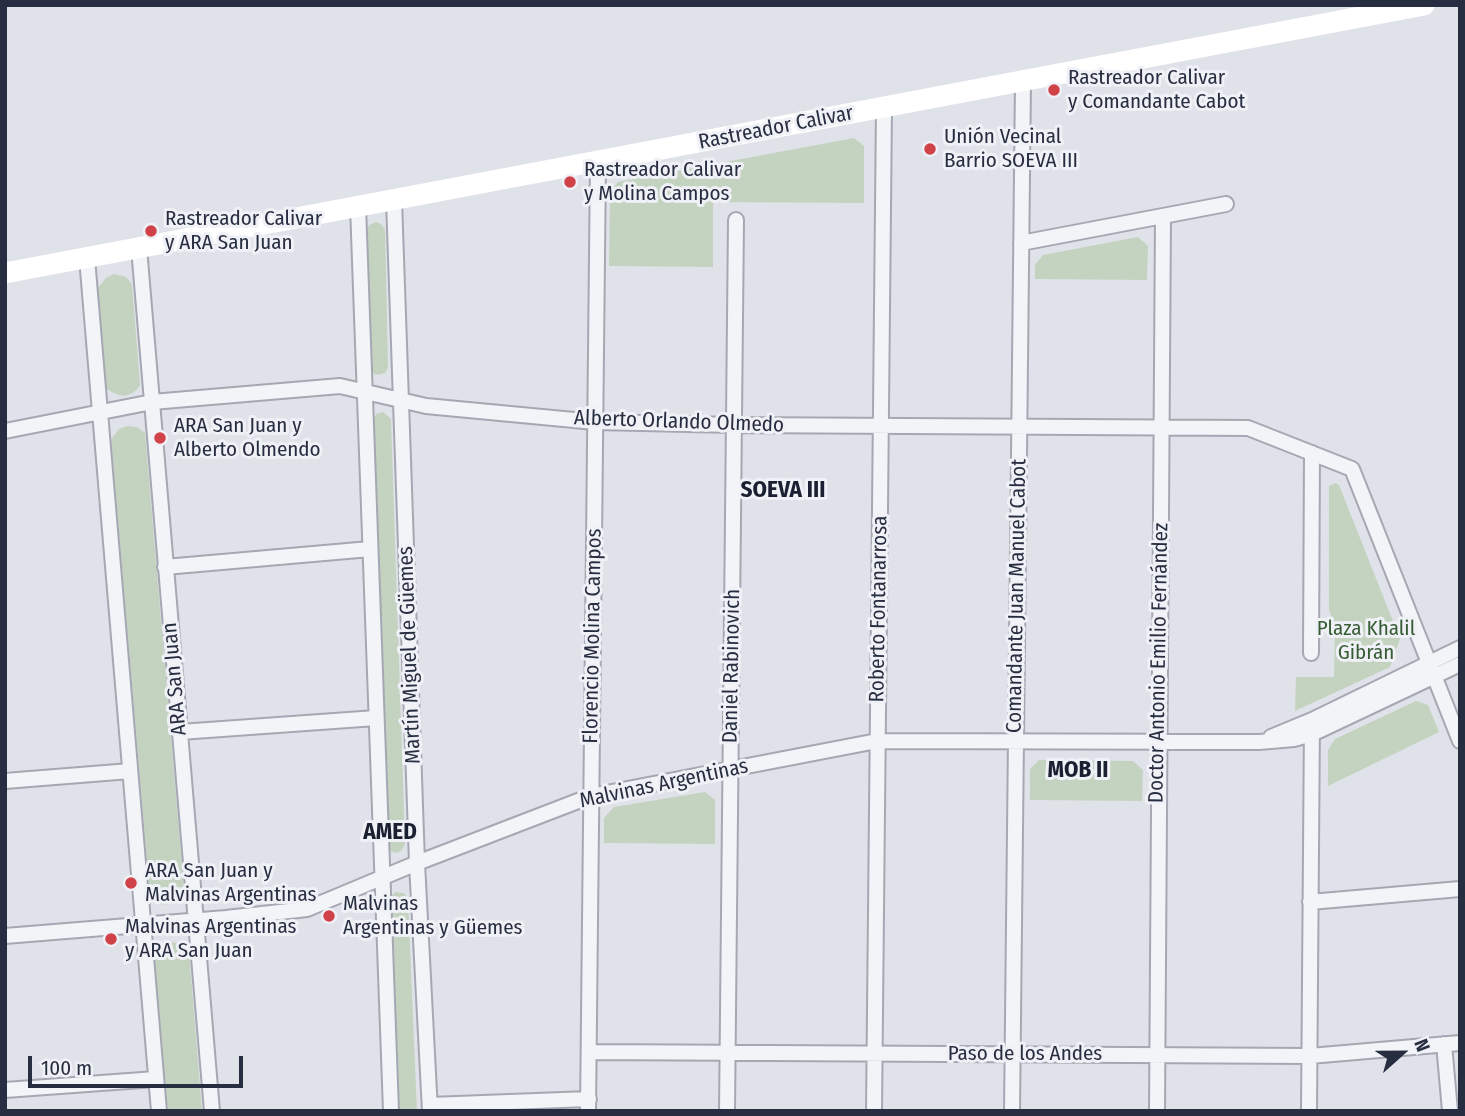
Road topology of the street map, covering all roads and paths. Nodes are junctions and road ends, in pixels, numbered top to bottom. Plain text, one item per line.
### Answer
1 (1424, 5) edge
2 (1023, 81) junction
3 (884, 107) junction
4 (598, 161) junction
5 (394, 200) junction
6 (1226, 204) dead end
7 (358, 206) junction
8 (1163, 216) junction
9 (736, 220) dead end
10 (1021, 243) junction
11 (139, 248) junction
12 (87, 258) junction
13 (5, 273) edge
14 (364, 392) junction
15 (401, 400) junction
16 (152, 402) junction
17 (100, 412) junction
18 (595, 422) junction
19 (734, 425) junction
20 (881, 426) junction
21 (1019, 426) junction
22 (1162, 427) junction
23 (5, 430) edge
24 (1312, 453) junction
25 (370, 549) junction
26 (165, 567) junction
27 (1460, 648) edge
28 (1311, 653) dead end
29 (1460, 663) edge
30 (1432, 669) junction
31 (376, 718) junction
32 (1312, 727) junction
33 (180, 732) junction
34 (877, 741) junction
35 (1460, 741) edge
36 (1016, 742) junction
37 (1158, 742) junction
38 (731, 769) junction
39 (130, 771) junction
40 (5, 781) edge
41 (592, 796) junction
42 (417, 863) junction
43 (382, 878) junction
44 (1460, 889) edge
45 (1310, 902) junction
46 (195, 921) junction
47 (143, 925) junction
48 (5, 936) edge
49 (1460, 1043) edge
50 (1444, 1044) junction
51 (589, 1052) junction
52 (727, 1052) junction
53 (874, 1053) junction
54 (1012, 1054) junction
55 (1158, 1055) junction
56 (1310, 1056) junction
57 (156, 1079) junction
58 (5, 1090) edge
59 (589, 1105) edge
60 (430, 1108) edge
61 (159, 1111) edge
62 (212, 1111) edge
63 (391, 1111) edge
64 (727, 1111) edge
65 (874, 1111) edge
66 (1012, 1111) edge
67 (1157, 1111) edge
68 (1309, 1111) edge
69 (1450, 1111) edge

1 - 2 main road, Rastreador Calivar
2 - 3 main road, Rastreador Calivar
2 - 10 street, Comandante Juan Manuel Cabot
3 - 4 main road, Rastreador Calivar
3 - 20 street, Roberto Fontanarrosa
4 - 5 main road, Rastreador Calivar
4 - 18 street, Florencio Molina Campos
5 - 7 main road, Rastreador Calivar
5 - 15 street, Martín Miguel de Güemes
6 - 8 street
7 - 11 main road, Rastreador Calivar
7 - 14 street, Martín Miguel de Güemes
8 - 10 street
8 - 22 street, Doctor Antonio Emilio Fernández
9 - 19 street, Daniel Rabinovich
10 - 21 street, Comandante Juan Manuel Cabot
11 - 12 main road, Rastreador Calivar
11 - 16 street, ARA San Juan
12 - 13 main road, Rastreador Calivar
12 - 17 street
14 - 15 street, Alberto Orlando Olmedo
14 - 16 street, Alberto Orlando Olmedo
14 - 25 street, Martín Miguel de Güemes
15 - 18 street, Alberto Orlando Olmedo
15 - 42 street, Martín Miguel de Güemes
16 - 17 street, Alberto Orlando Olmedo
16 - 26 street, ARA San Juan
17 - 23 street, Alberto Orlando Olmedo
17 - 39 street
18 - 19 street, Alberto Orlando Olmedo
18 - 41 street, Florencio Molina Campos
19 - 20 street, Alberto Orlando Olmedo
19 - 38 street, Daniel Rabinovich
20 - 21 street, Alberto Orlando Olmedo
20 - 34 street, Roberto Fontanarrosa
21 - 22 street, Alberto Orlando Olmedo
21 - 36 street, Comandante Juan Manuel Cabot
22 - 24 street, Alberto Orlando Olmedo
22 - 37 street, Doctor Antonio Emilio Fernández
24 - 28 street
24 - 30 street, Alberto Orlando Olmedo
25 - 26 street
25 - 31 street, Martín Miguel de Güemes
26 - 33 street, ARA San Juan
27 - 30 street, Malvinas Argentinas
29 - 30 street, Malvinas Argentinas
30 - 32 street, Malvinas Argentinas
30 - 35 street
31 - 33 street
31 - 43 street, Martín Miguel de Güemes
32 - 37 street, Malvinas Argentinas
32 - 45 street
33 - 46 street, ARA San Juan
34 - 36 street, Malvinas Argentinas
34 - 38 street, Malvinas Argentinas
34 - 53 street, Roberto Fontanarrosa
36 - 37 street, Malvinas Argentinas
36 - 54 street, Comandante Juan Manuel Cabot
37 - 55 street, Doctor Antonio Emilio Fernández
38 - 41 street, Malvinas Argentinas
38 - 52 street, Daniel Rabinovich
39 - 40 street
39 - 47 street
41 - 42 street, Malvinas Argentinas
41 - 51 street, Florencio Molina Campos
42 - 43 street, Malvinas Argentinas
42 - 60 street, Martín Miguel de Güemes
43 - 46 street, Malvinas Argentinas
43 - 63 street, Martín Miguel de Güemes
44 - 45 street
45 - 56 street
46 - 47 street, Malvinas Argentinas
46 - 62 street, ARA San Juan
47 - 48 street, Malvinas Argentinas
47 - 57 street
49 - 50 street, Paso de los Andes
50 - 56 street, Paso de los Andes
50 - 69 street
51 - 52 street, Paso de los Andes
51 - 59 street, Florencio Molina Campos
52 - 53 street, Paso de los Andes
52 - 64 street, Daniel Rabinovich
53 - 54 street, Paso de los Andes
53 - 65 street, Roberto Fontanarrosa
54 - 55 street, Paso de los Andes
54 - 66 street, Comandante Juan Manuel Cabot
55 - 56 street, Paso de los Andes
55 - 67 street, Doctor Antonio Emilio Fernández
56 - 68 street
57 - 58 street
57 - 61 street
59 - 60 street

